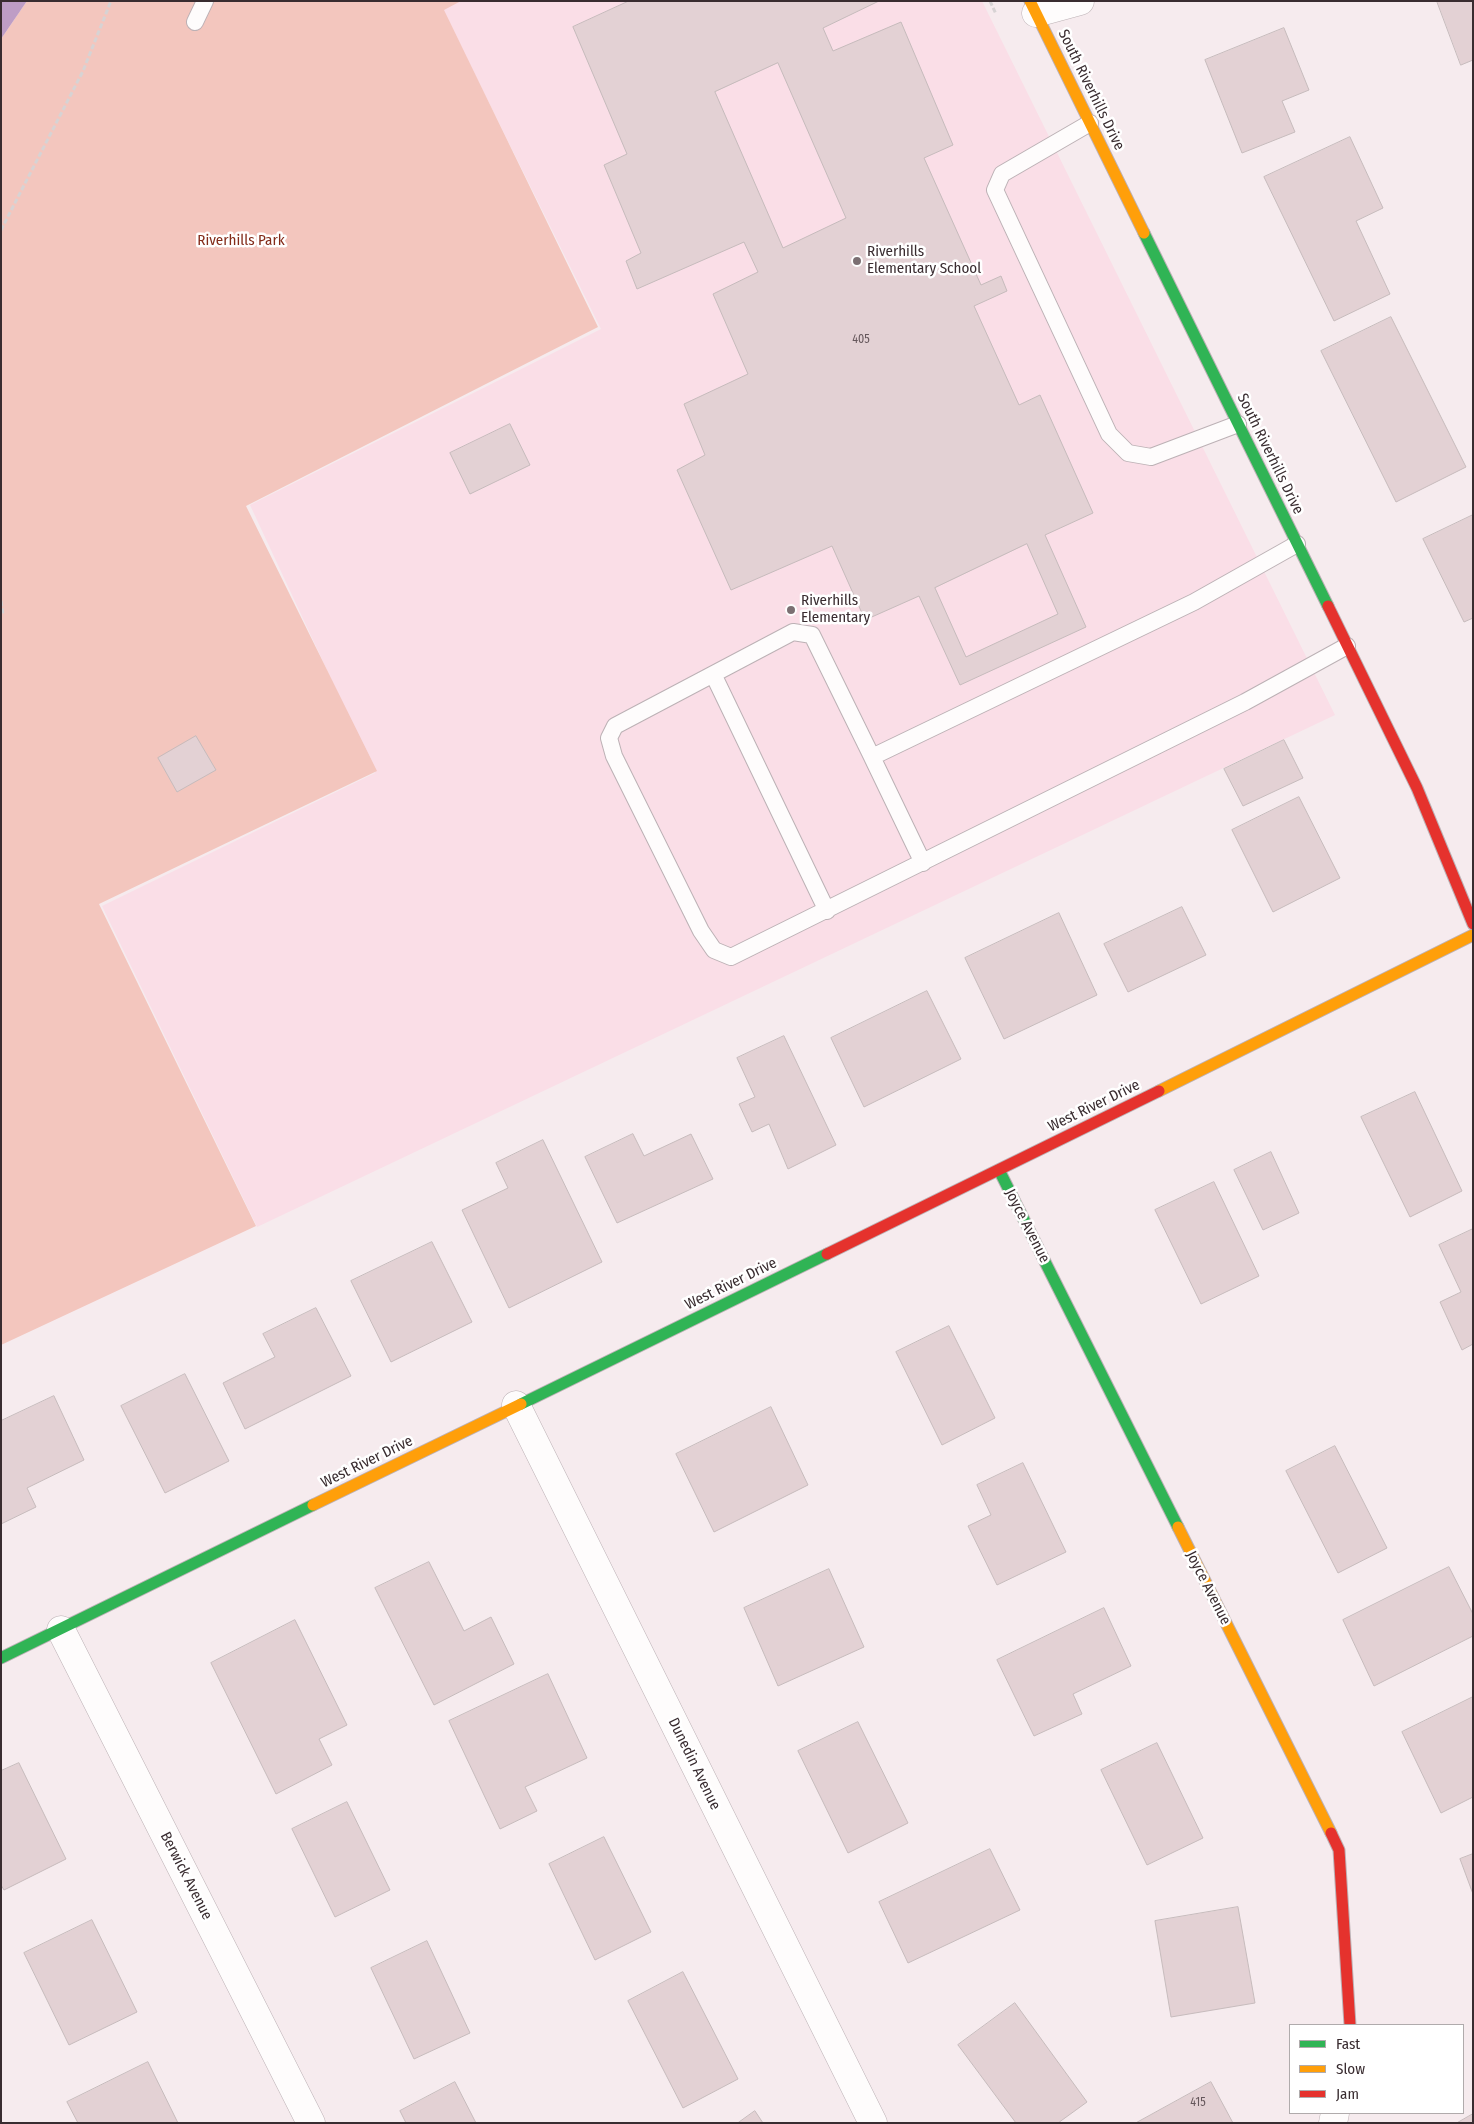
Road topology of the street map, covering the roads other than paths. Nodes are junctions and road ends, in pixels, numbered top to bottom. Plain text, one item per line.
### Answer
1 (205, 1) edge
2 (1080, 1) edge
3 (1033, 7) edge
4 (195, 22) dead end
5 (1090, 123) junction
6 (1238, 424) junction
7 (1297, 544) junction
8 (1347, 646) junction
9 (714, 676) junction
10 (872, 757) junction
11 (923, 863) junction
12 (827, 911) junction
13 (1473, 924) edge
14 (1473, 935) edge
15 (999, 1170) junction
16 (516, 1405) junction
17 (61, 1630) junction
18 (1, 1658) edge
19 (1350, 2024) edge
20 (311, 2123) edge
21 (872, 2123) edge

1 - 4 lane
2 - 3 street
3 - 5 street, South Riverhills Drive
5 - 6 street, South Riverhills Drive
5 - 6 lane
6 - 7 street, South Riverhills Drive
7 - 8 street, South Riverhills Drive
7 - 10 lane
8 - 11 lane
8 - 13 street, South Riverhills Drive
9 - 10 lane
9 - 12 lane
9 - 12 lane
10 - 11 lane
11 - 12 lane
14 - 15 street, West River Drive
15 - 16 street, West River Drive
15 - 19 street, Joyce Avenue
16 - 17 street, West River Drive
16 - 21 street, Dunedin Avenue
17 - 18 street, West River Drive
17 - 20 street, Berwick Avenue

